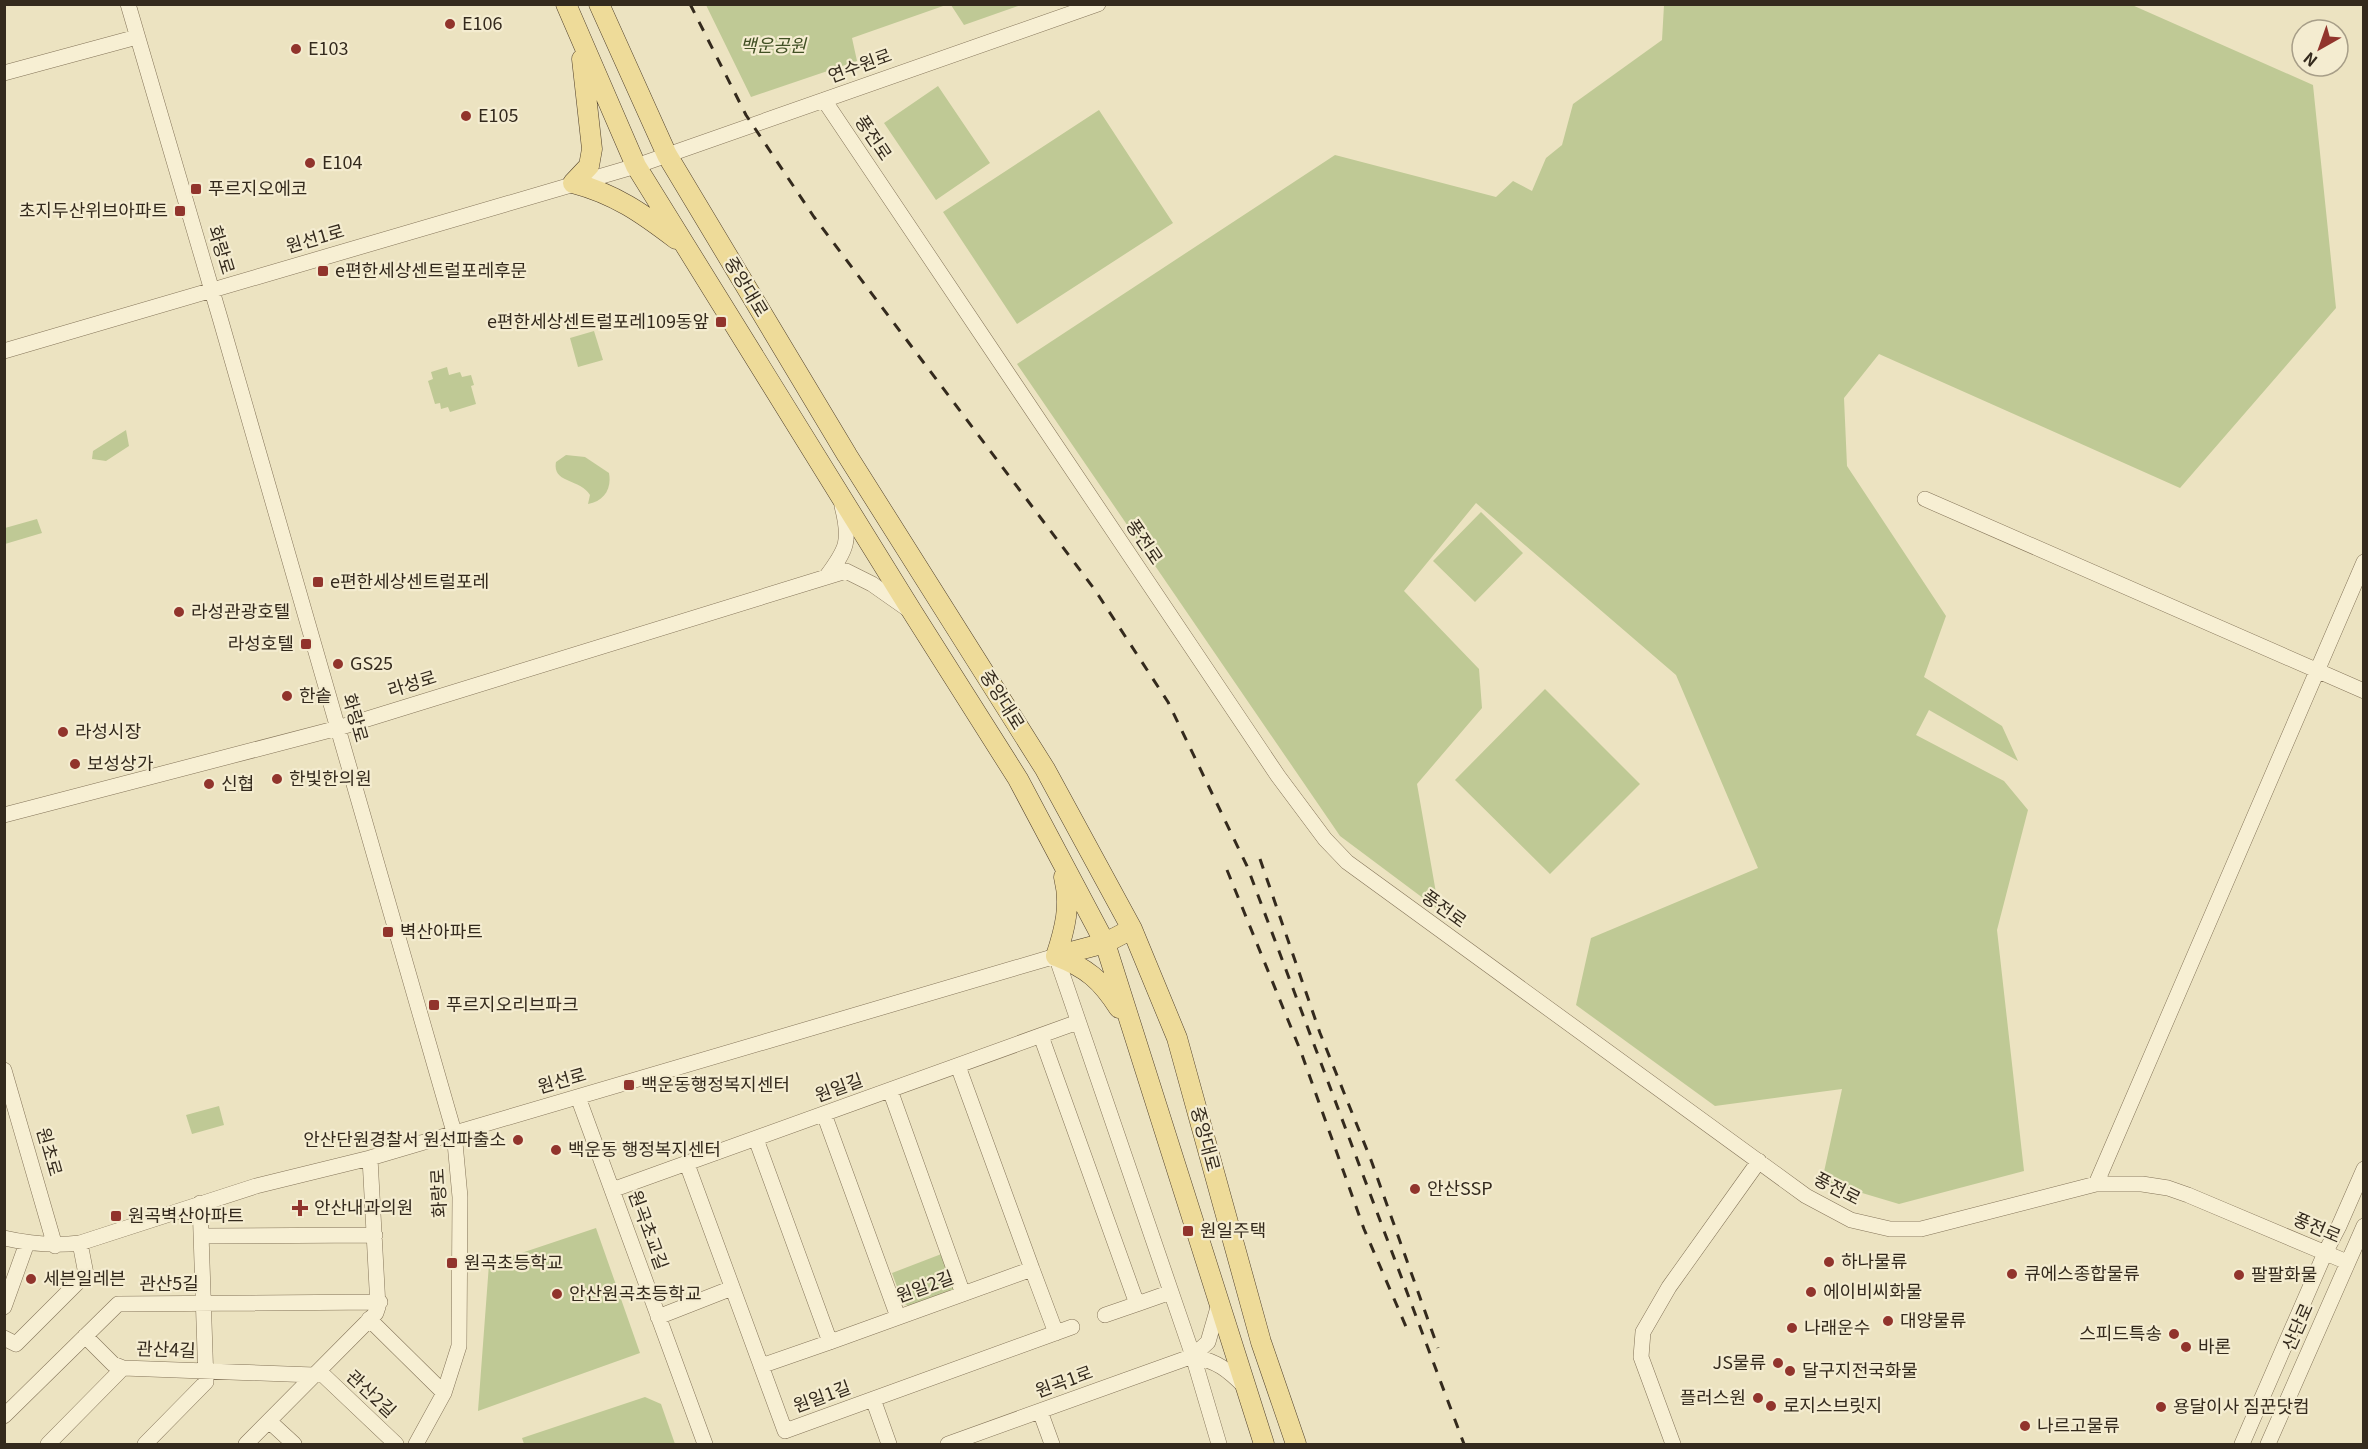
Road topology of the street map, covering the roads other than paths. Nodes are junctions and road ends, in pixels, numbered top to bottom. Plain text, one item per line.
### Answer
1 (128, 4) edge
2 (566, 4) edge
3 (599, 4) edge
4 (1098, 4) edge
5 (577, 30) junction
6 (137, 37) junction
7 (4, 73) edge
8 (824, 100) junction
9 (667, 155) junction
10 (636, 166) junction
11 (573, 183) junction
12 (688, 248) junction
13 (212, 290) junction
14 (4, 351) edge
15 (839, 493) junction
16 (1925, 499) dead end
17 (2364, 562) edge
18 (826, 577) junction
19 (913, 613) junction
20 (2317, 671) junction
21 (2364, 691) edge
22 (338, 728) junction
23 (4, 815) edge
24 (1059, 856) junction
25 (1132, 929) junction
26 (1105, 943) junction
27 (1056, 956) junction
28 (1078, 1022) junction
29 (1134, 1032) junction
30 (1041, 1036) junction
31 (958, 1066) junction
32 (4, 1070) edge
33 (890, 1090) junction
34 (578, 1097) junction
35 (824, 1114) junction
36 (454, 1132) junction
37 (756, 1139) junction
38 (370, 1158) junction
39 (1759, 1161) junction
40 (687, 1164) junction
41 (2364, 1169) edge
42 (2096, 1184) junction
43 (612, 1190) junction
44 (200, 1203) junction
45 (2364, 1226) edge
46 (375, 1235) junction
47 (203, 1236) junction
48 (4, 1238) edge
49 (27, 1243) junction
50 (80, 1243) junction
51 (55, 1246) junction
52 (2325, 1253) junction
53 (2347, 1262) junction
54 (1032, 1269) junction
55 (732, 1288) junction
56 (1171, 1292) junction
57 (963, 1294) junction
58 (380, 1302) junction
59 (1219, 1303) junction
60 (204, 1304) junction
61 (1137, 1304) junction
62 (4, 1307) edge
63 (1105, 1315) dead end
64 (658, 1317) junction
65 (898, 1317) junction
66 (369, 1319) junction
67 (1072, 1327) dead end
68 (1056, 1333) junction
69 (85, 1336) junction
70 (4, 1338) edge
71 (830, 1342) junction
72 (1193, 1356) junction
73 (761, 1366) junction
74 (123, 1368) junction
75 (207, 1371) junction
76 (316, 1373) junction
77 (1245, 1387) junction
78 (444, 1393) junction
79 (873, 1399) junction
80 (1040, 1411) junction
81 (4, 1416) edge
82 (269, 1421) junction
83 (48, 1444) edge
84 (146, 1444) edge
85 (246, 1444) edge
86 (294, 1444) edge
87 (396, 1444) edge
88 (416, 1444) edge
89 (705, 1444) edge
90 (889, 1444) edge
91 (948, 1444) edge
92 (1052, 1444) edge
93 (1219, 1444) edge
94 (1264, 1444) edge
95 (1296, 1444) edge
96 (1673, 1444) edge
97 (2242, 1444) edge
98 (2268, 1444) edge

1 - 6 street, 화랑로
2 - 5 main road
3 - 9 main road, 중앙대로
4 - 8 street, 연수원로
5 - 10 main road
5 - 11 main road
6 - 7 street
6 - 13 street, 화랑로
8 - 9 street, 연수원로
8 - 39 street, 풍전로
9 - 10 street, 연수원로
9 - 25 main road, 중앙대로
10 - 11 street, 원선1로
10 - 12 main road
11 - 12 main road
11 - 13 street, 원선1로
12 - 15 main road
13 - 14 street, 원선1로
13 - 22 street, 화랑로
15 - 18 street
15 - 19 main road
16 - 20 street
17 - 20 street
18 - 19 street, 라성로
18 - 22 street, 라성로
19 - 24 main road
20 - 21 street
20 - 42 street
22 - 23 street, 라성로
22 - 36 street, 화랑로
24 - 26 main road
24 - 27 main road
25 - 26 main road
25 - 95 main road, 중앙대로
26 - 27 main road
26 - 29 main road
27 - 28 street
27 - 29 main road
27 - 34 street, 원선로
28 - 30 street, 원일길
28 - 56 street
29 - 59 main road
30 - 31 street, 원일길
30 - 61 street
31 - 33 street, 원일길
31 - 54 street
32 - 51 street, 원초로
33 - 35 street, 원일길
33 - 57 street
34 - 36 street, 원선로
34 - 43 street, 원곡초교길
35 - 37 street, 원일길
35 - 65 street
36 - 38 street, 원선로
36 - 78 street, 화랑로
37 - 40 street, 원일길
37 - 71 street
38 - 44 street, 원선로
38 - 46 street
39 - 42 street, 풍전로
39 - 96 street
40 - 43 street, 원일길
40 - 55 street, 원일1길
41 - 52 street
42 - 52 street, 풍전로
43 - 64 street, 원곡초교길
44 - 47 street
44 - 50 street, 원선로
45 - 53 street, 산단로
46 - 47 street
46 - 58 street
47 - 60 street
48 - 49 street, 원선로
49 - 51 street, 원선로
49 - 62 street
50 - 51 street, 원선로
50 - 70 street
52 - 53 street, 풍전로
52 - 97 street
53 - 98 street, 산단로
54 - 57 street, 원일2길
54 - 68 street
55 - 64 street
55 - 73 street, 원일1길
56 - 61 street
56 - 72 street
57 - 65 street, 원일2길
58 - 60 street, 관산5길
58 - 66 street, 관산2길
59 - 72 street
59 - 77 main road
60 - 69 street, 관산5길
60 - 75 street
61 - 63 street
64 - 89 street, 원곡초교길
65 - 71 street, 원일2길
66 - 76 street, 관산2길
66 - 78 street
67 - 68 street, 원일1길
68 - 79 street, 원일1길
69 - 74 street
69 - 81 street, 관산5길
71 - 73 street, 원일2길
72 - 77 street
72 - 80 street, 원곡1로
72 - 93 street
73 - 79 street, 원일1길
74 - 75 street, 관산4길
74 - 83 street, 관산4길
75 - 76 street, 관산4길
75 - 84 street
76 - 82 street, 관산2길
76 - 87 street, 관산2길
77 - 94 main road
78 - 88 street, 화랑로
79 - 90 street
80 - 91 street, 원곡1로
80 - 92 street
82 - 85 street, 관산2길
82 - 86 street

